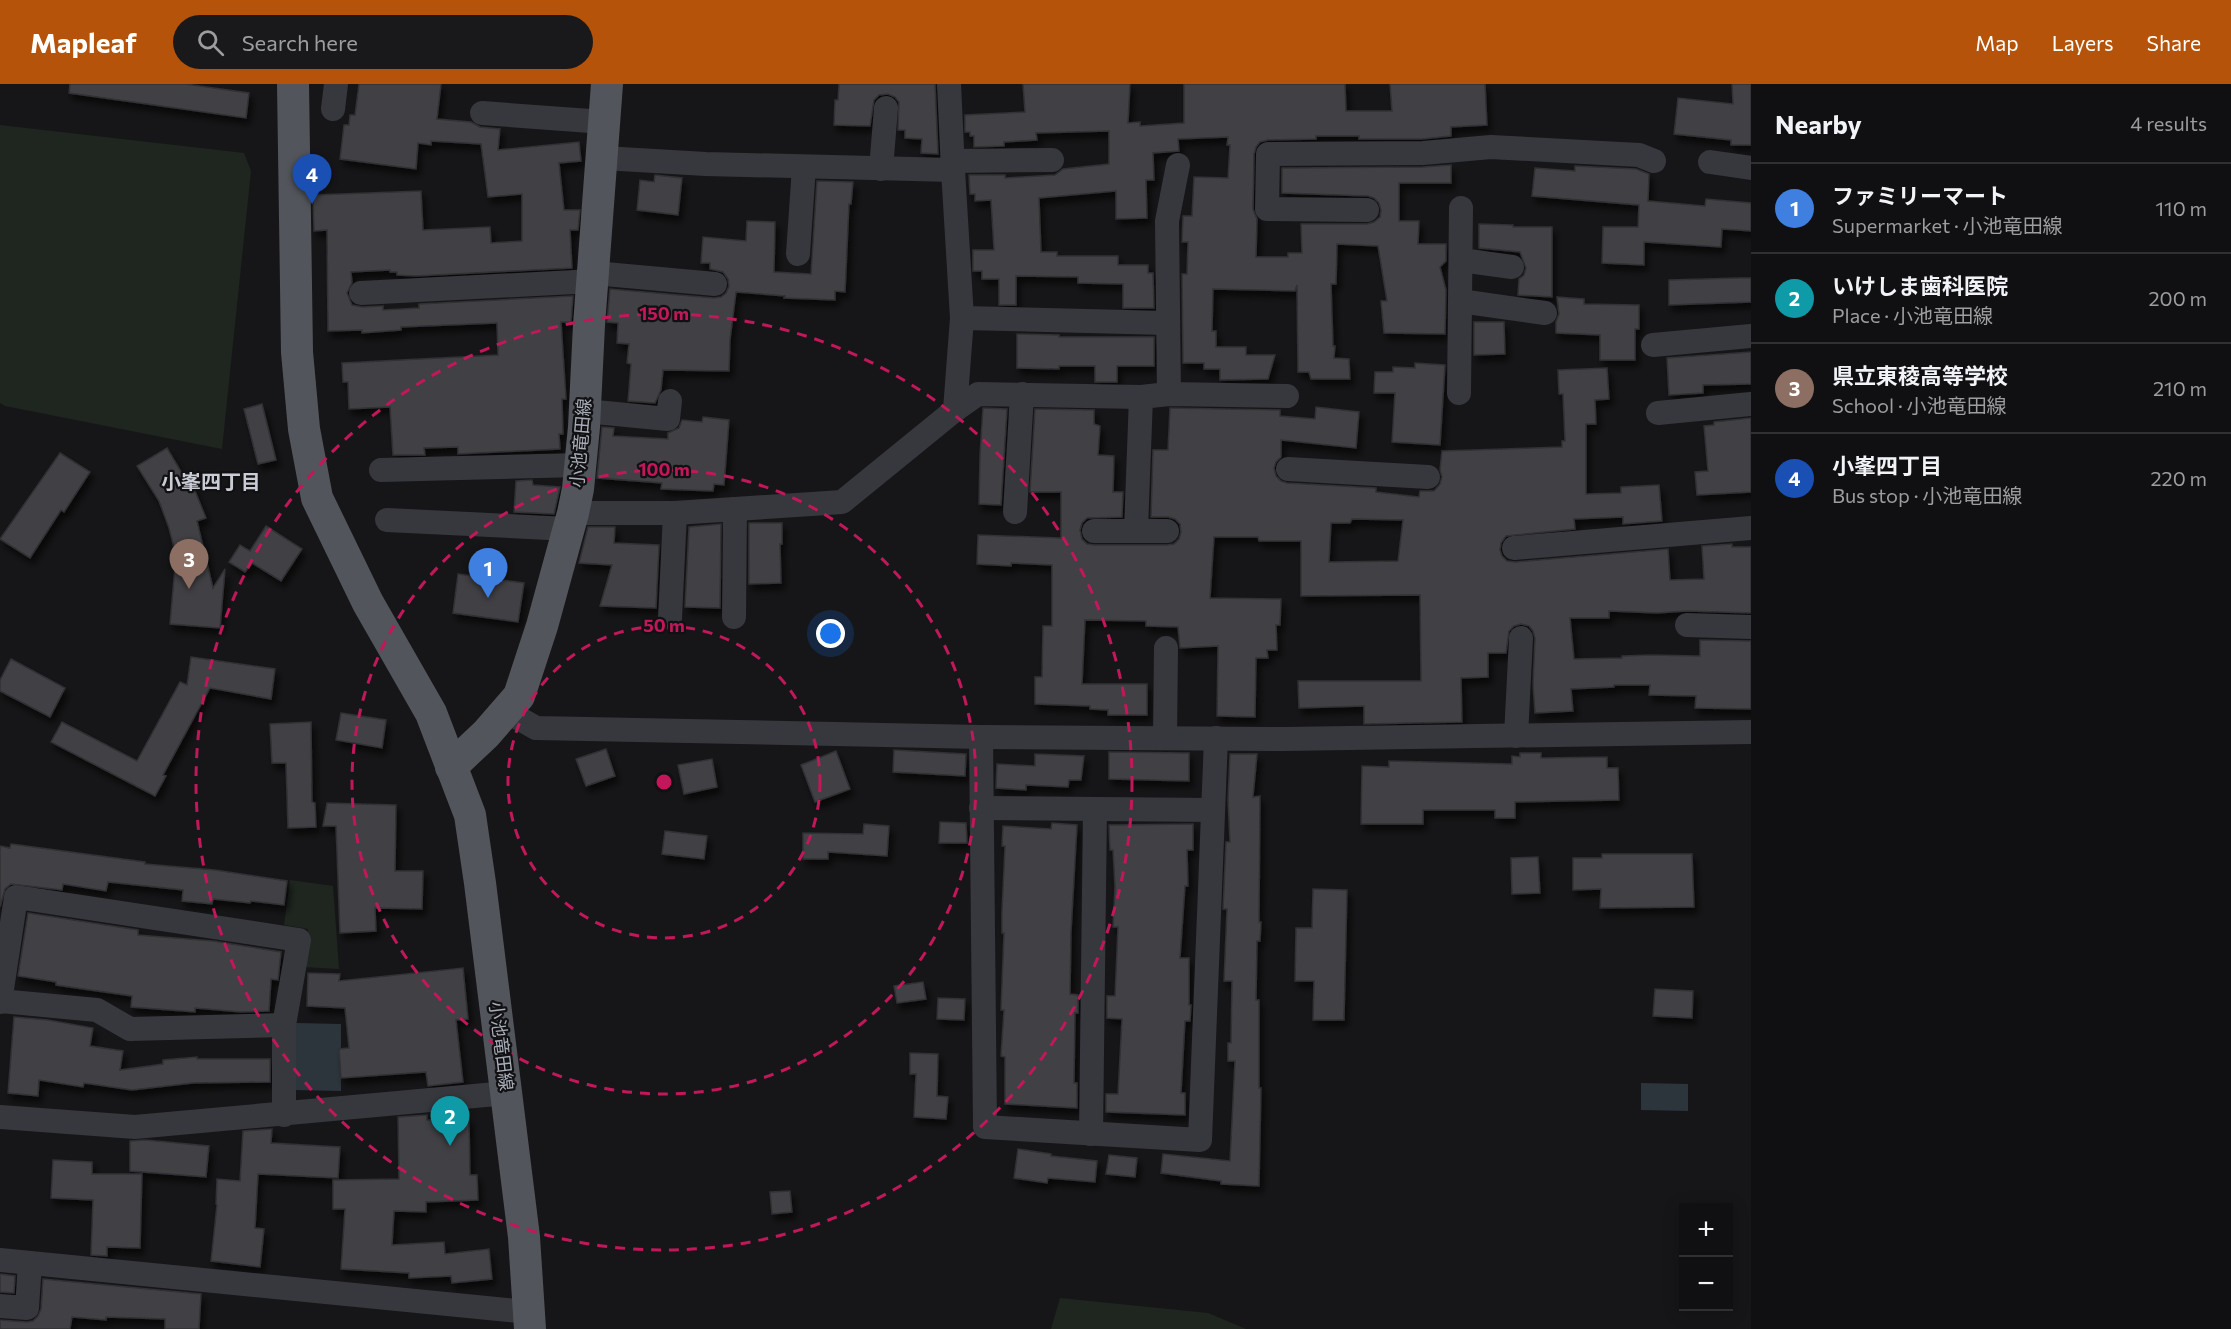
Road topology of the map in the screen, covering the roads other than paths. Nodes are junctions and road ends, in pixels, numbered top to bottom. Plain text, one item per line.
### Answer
1 (293, 84) edge
2 (336, 84) edge
3 (607, 84) edge
4 (949, 84) edge
5 (886, 108) dead end
6 (333, 109) dead end
7 (482, 112) dead end
8 (604, 123) junction
9 (603, 158) junction
10 (1052, 160) dead end
11 (1654, 161) dead end
12 (1710, 162) dead end
13 (1178, 165) dead end
14 (953, 166) junction
15 (804, 167) junction
16 (1751, 168) edge
17 (881, 169) junction
18 (1461, 208) dead end
19 (1367, 210) dead end
20 (798, 254) dead end
21 (1461, 260) junction
22 (1512, 267) dead end
23 (593, 277) junction
24 (715, 284) dead end
25 (361, 293) dead end
26 (1460, 301) junction
27 (1545, 313) dead end
28 (962, 318) junction
29 (1168, 323) junction
30 (1751, 336) edge
31 (1653, 345) dead end
32 (1459, 393) dead end
33 (1022, 394) junction
34 (1168, 394) junction
35 (1287, 396) dead end
36 (1141, 397) junction
37 (670, 401) dead end
38 (1751, 404) edge
39 (955, 410) junction
40 (585, 411) junction
41 (1658, 413) dead end
42 (580, 465) junction
43 (1288, 469) dead end
44 (381, 470) dead end
45 (1428, 477) dead end
46 (735, 509) junction
47 (1015, 512) dead end
48 (675, 513) junction
49 (387, 520) dead end
50 (571, 521) junction
51 (1751, 528) edge
52 (1136, 530) junction
53 (1094, 531) dead end
54 (1167, 531) dead end
55 (1514, 548) dead end
56 (734, 616) dead end
57 (670, 618) dead end
58 (1687, 625) dead end
59 (1751, 627) edge
60 (1521, 638) dead end
61 (1166, 648) dead end
62 (506, 711) junction
63 (1751, 732) edge
64 (1516, 736) junction
65 (981, 737) junction
66 (1165, 738) junction
67 (1216, 738) junction
68 (451, 768) junction
69 (981, 808) junction
70 (1095, 809) junction
71 (1213, 810) junction
72 (0, 1001) edge
73 (284, 1025) junction
74 (507, 1093) junction
75 (285, 1115) junction
76 (0, 1117) edge
77 (1091, 1134) junction
78 (0, 1260) edge
79 (30, 1263) junction
80 (0, 1306) edge
81 (26, 1319) edge
82 (529, 1321) edge

1 - 68 main road, 小池竜田線
2 - 6 street
3 - 8 main road, 小池竜田線
4 - 14 street
5 - 17 street
7 - 8 street
8 - 9 main road, 小池竜田線
9 - 15 street
9 - 23 main road, 小池竜田線
10 - 14 street
11 - 19 street
12 - 16 street
13 - 29 street
14 - 17 street
14 - 28 street
15 - 17 street
15 - 20 street
18 - 21 street
21 - 22 street
21 - 26 street
23 - 24 street
23 - 25 street
23 - 40 main road, 小池竜田線
26 - 27 street
26 - 32 street
28 - 29 street
28 - 39 street
29 - 34 street
30 - 31 street
33 - 36 street
33 - 39 street
33 - 47 street
34 - 35 street
34 - 36 street
36 - 52 street
37 - 40 street
38 - 41 street
39 - 46 street
40 - 42 main road, 小池竜田線
42 - 44 street
42 - 50 main road, 小池竜田線
43 - 45 street
46 - 48 street
46 - 56 street
48 - 50 street
48 - 57 street
49 - 50 street
50 - 62 main road, 小池竜田線
51 - 55 street
52 - 53 street
52 - 54 street
58 - 59 street
60 - 64 street
61 - 66 street
62 - 65 street
62 - 68 main road, 小池竜田線
63 - 64 street
64 - 67 street
65 - 66 street
65 - 69 street
66 - 67 street
67 - 71 street
68 - 74 main road, 小池竜田線
69 - 70 street
69 - 77 street
70 - 71 street
70 - 77 street
71 - 77 street
72 - 73 street
72 - 73 street
73 - 75 street
74 - 75 street
74 - 82 main road, 小池竜田線
75 - 76 street
78 - 79 street
79 - 81 street
79 - 82 street
80 - 81 street

